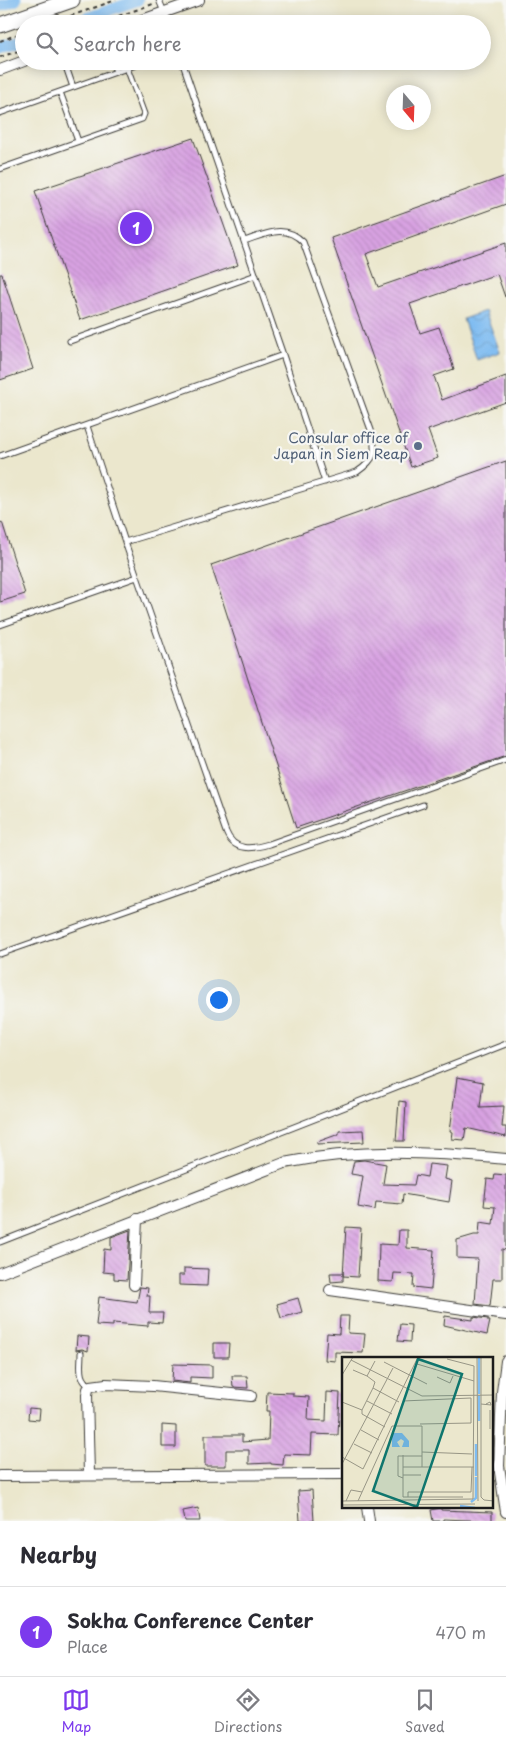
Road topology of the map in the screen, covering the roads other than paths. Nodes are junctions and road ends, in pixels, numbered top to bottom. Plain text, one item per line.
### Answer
1 (72, 0) edge
2 (198, 0) edge
3 (160, 1) edge
4 (165, 12) junction
5 (29, 15) edge
6 (156, 15) edge
7 (166, 15) edge
8 (15, 20) edge
9 (0, 25) edge
10 (15, 64) edge
11 (0, 70) edge
12 (67, 70) edge
13 (122, 70) edge
14 (128, 70) edge
15 (185, 70) edge
16 (116, 72) joint
17 (73, 87) junction
18 (60, 92) junction
19 (0, 113) edge
20 (78, 142) junction
21 (0, 168) edge
22 (244, 242) junction
23 (256, 275) junction
24 (70, 340) dead end
25 (283, 355) junction
26 (87, 426) junction
27 (0, 456) edge
28 (324, 482) junction
29 (125, 542) junction
30 (137, 577) junction
31 (0, 625) edge
32 (506, 760) edge
33 (422, 805) dead end
34 (0, 954) edge
35 (506, 1044) edge
36 (506, 1159) edge
37 (137, 1219) junction
38 (0, 1242) edge
39 (0, 1274) edge
40 (134, 1285) dead end
41 (330, 1290) dead end
42 (506, 1315) edge
43 (81, 1353) dead end
44 (506, 1361) edge
45 (91, 1386) junction
46 (251, 1396) dead end
47 (496, 1466) edge
48 (89, 1474) junction
49 (342, 1474) edge
50 (0, 1476) edge
51 (367, 1508) edge
52 (506, 1512) edge
53 (369, 1521) edge

1 - 5 main road
2 - 4 street
3 - 4 lane
4 - 6 street
4 - 7 lane
8 - 9 main road
10 - 11 street
12 - 17 lane
13 - 16 lane
14 - 20 lane
15 - 22 lane
16 - 17 lane
17 - 18 lane
18 - 19 lane
18 - 20 lane
20 - 21 lane
22 - 23 lane
22 - 28 lane
23 - 24 lane
23 - 25 lane
25 - 26 lane
25 - 28 lane
26 - 27 lane
26 - 29 lane
28 - 29 lane
29 - 30 lane
30 - 31 lane
30 - 32 lane
33 - 34 lane
35 - 38 lane
36 - 37 street
37 - 39 street
37 - 40 street
41 - 42 street
43 - 45 lane
44 - 47 street
45 - 46 street
45 - 48 street
47 - 52 street
48 - 49 street
48 - 50 street
51 - 53 street

